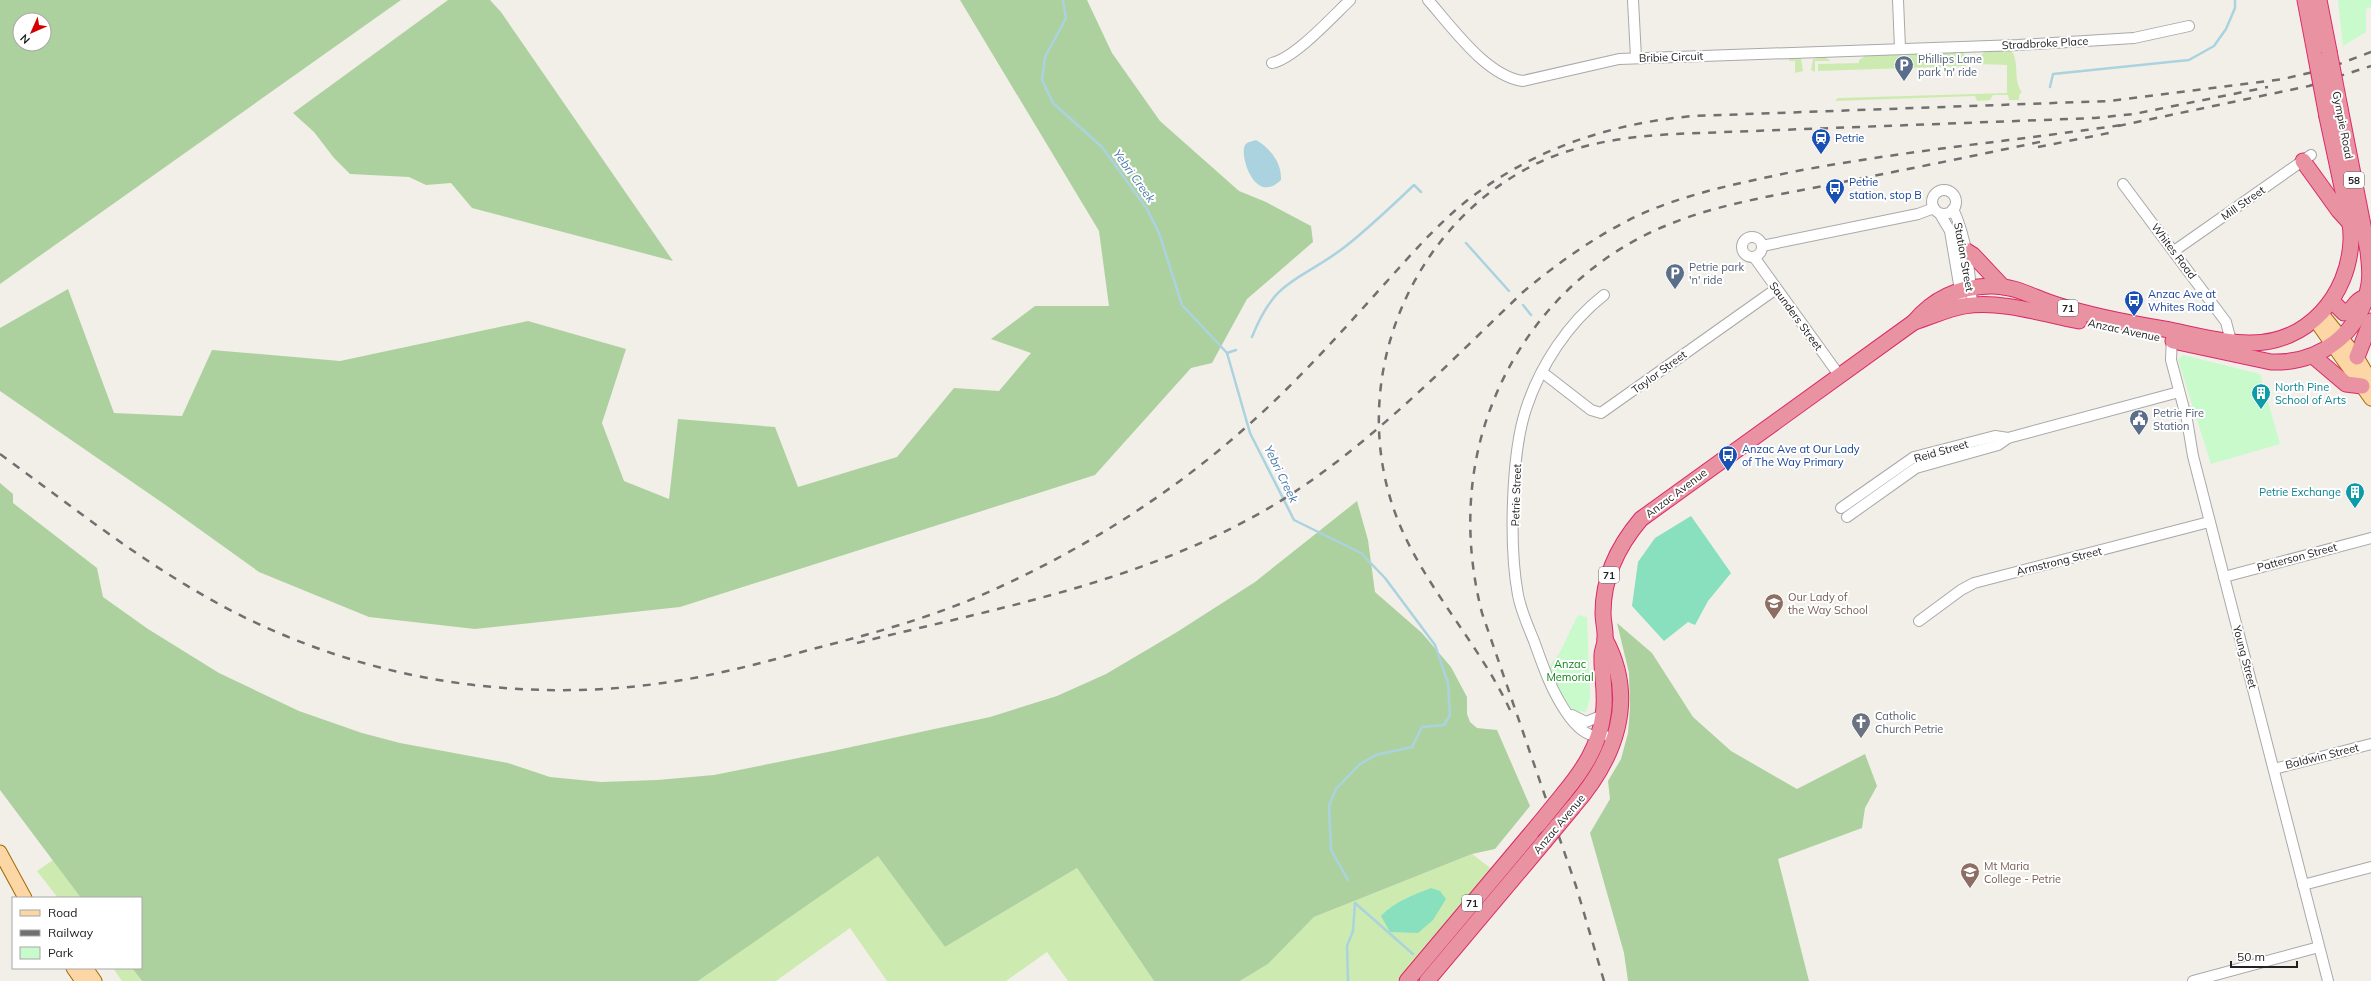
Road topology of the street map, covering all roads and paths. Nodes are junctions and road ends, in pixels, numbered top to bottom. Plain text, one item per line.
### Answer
1 (1350, 0) edge
2 (1428, 0) edge
3 (1633, 0) edge
4 (1898, 0) edge
5 (2305, 0) edge
6 (2319, 0) edge
7 (2189, 26) dead end
8 (1900, 48) junction
9 (2322, 55) junction
10 (1636, 58) junction
11 (1272, 63) dead end
12 (2307, 158) joint
13 (2123, 184) dead end
14 (1953, 209) junction
15 (1937, 211) junction
16 (2350, 223) junction
17 (1762, 246) junction
18 (1965, 250) junction
19 (2174, 251) junction
20 (1754, 257) junction
21 (2003, 286) junction
22 (1776, 289) junction
23 (1966, 289) junction
24 (2369, 289) edge
25 (1604, 295) dead end
26 (2332, 300) junction
27 (1967, 306) junction
28 (2318, 317) junction
29 (2371, 321) edge
30 (1914, 322) junction
31 (2172, 336) junction
32 (2231, 341) junction
33 (2337, 341) junction
34 (2313, 356) junction
35 (2357, 357) junction
36 (1542, 372) junction
37 (1839, 375) junction
38 (2366, 384) edge
39 (2179, 392) junction
40 (2371, 399) edge
41 (2008, 438) junction
42 (1841, 508) dead end
43 (1847, 517) dead end
44 (2209, 522) junction
45 (2371, 538) edge
46 (2224, 576) junction
47 (1919, 621) dead end
48 (1606, 639) junction
49 (1565, 711) junction
50 (1604, 715) junction
51 (1618, 727) junction
52 (1598, 737) junction
53 (2371, 744) edge
54 (2274, 769) junction
55 (0, 852) edge
56 (2371, 867) edge
57 (14, 874) junction
58 (2303, 885) junction
59 (26, 897) edge
60 (33, 897) edge
61 (2319, 947) junction
62 (74, 969) edge
63 (87, 969) edge
64 (82, 981) edge
65 (95, 981) edge
66 (1407, 981) edge
67 (1427, 981) edge
68 (2193, 981) edge
69 (2328, 981) edge

1 - 11 street
2 - 10 street, Bribie Circuit
3 - 10 street
4 - 8 street
5 - 9 highway, Gympie Road / 58
6 - 9 highway, Gympie Road / 58
7 - 8 street, Stradbroke Place
8 - 10 street, Bribie Circuit
9 - 16 highway, Gympie Road / 58, bridge
9 - 24 highway, Gympie Road / 58, bridge
12 - 16 highway
12 - 19 street, Mill Street
13 - 19 street, Whites Road
14 - 15 street
14 - 15 street
14 - 18 street, Station Street
15 - 17 street
15 - 23 street, Station Street
16 - 26 highway, Gympie Road / 58
17 - 20 street
17 - 20 street
18 - 21 highway
18 - 23 street, Station Street
19 - 32 street, Whites Road
20 - 22 street, Saunders Street
21 - 23 highway, Anzac Avenue / 71
21 - 31 highway, Anzac Avenue / 71
22 - 36 street, Taylor Street
22 - 37 street, Saunders Street
23 - 27 street, Station Street
23 - 30 highway, Anzac Avenue / 71
24 - 26 highway
24 - 33 highway, Gympie Road / 58
25 - 36 street, Petrie Street
26 - 28 highway, Gympie Road / 58
27 - 30 highway, Anzac Avenue / 71
27 - 31 highway, Anzac Avenue / 71
28 - 32 highway, Anzac Avenue / 71
28 - 33 main road
29 - 35 highway
30 - 37 highway, Anzac Avenue / 71
31 - 32 highway, Anzac Avenue / 71
31 - 34 highway, Anzac Avenue / 71
31 - 39 street, Young Street
33 - 34 highway, Anzac Avenue / 71
33 - 35 main road
33 - 38 main road
34 - 38 highway
35 - 38 main road
36 - 49 street, Petrie Street
37 - 48 highway, Anzac Avenue / 71
38 - 40 main road
39 - 41 street, Reid Street
39 - 44 street, Young Street
41 - 42 street, Reid Street
41 - 43 street, Reid Street
44 - 46 street, Young Street
44 - 47 street, Armstrong Street
45 - 46 street, Patterson Street
46 - 54 street, Young Street
48 - 50 highway, Anzac Avenue / 71
48 - 51 highway, Anzac Avenue / 71
49 - 50 street, Petrie Street
49 - 52 street, Petrie Street
50 - 52 highway, Anzac Avenue / 71
51 - 52 street
51 - 67 highway, Anzac Avenue / 71, bridge
52 - 66 highway, Anzac Avenue / 71, bridge
53 - 54 street, Baldwin Street
54 - 58 street, Young Street
55 - 57 main road
56 - 58 street
57 - 59 main road
57 - 60 main road
58 - 61 street, Young Street
61 - 68 street
61 - 69 street, Young Street
62 - 64 main road
63 - 65 main road

